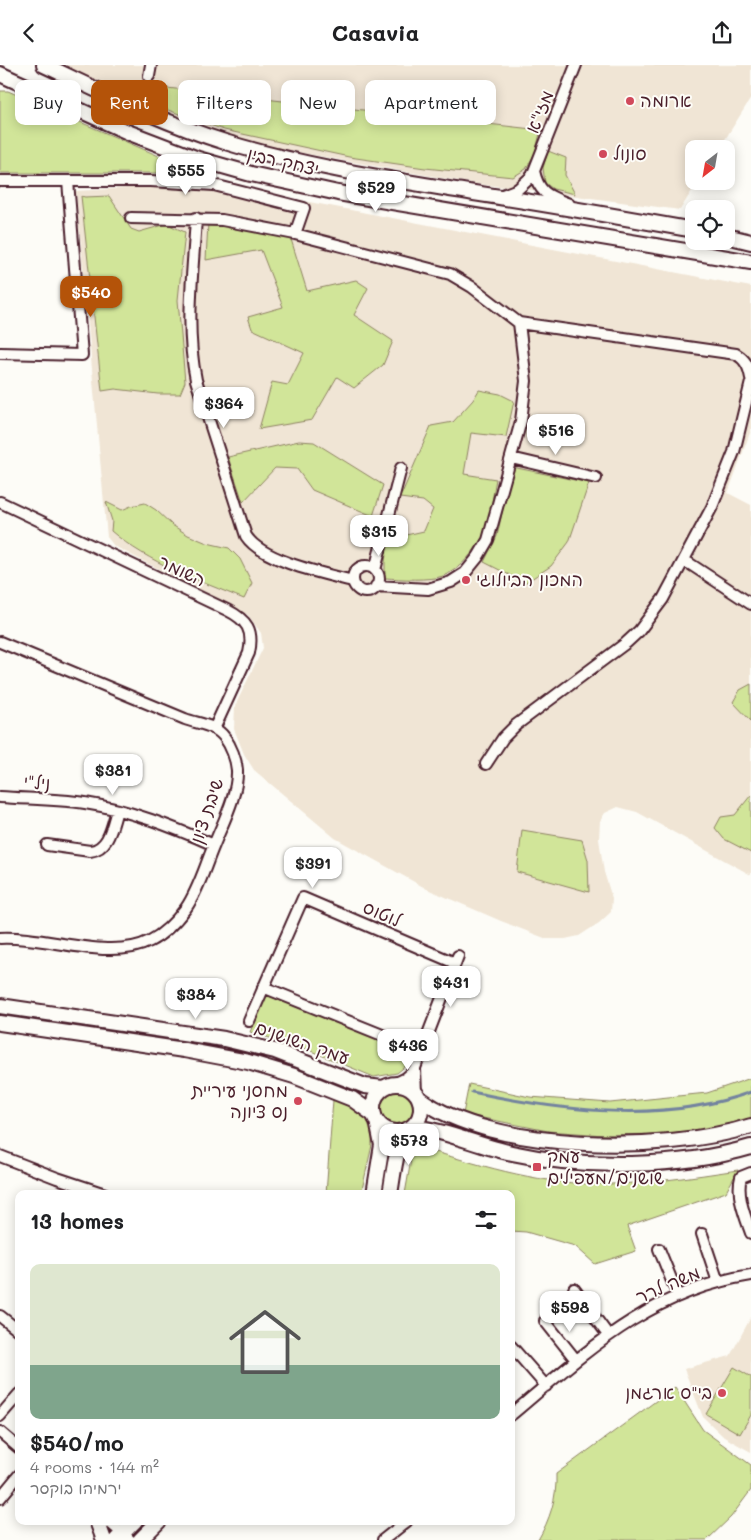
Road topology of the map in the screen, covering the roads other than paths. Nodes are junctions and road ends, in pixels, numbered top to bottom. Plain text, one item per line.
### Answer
1 (44, 65) edge
2 (50, 65) edge
3 (152, 65) edge
4 (576, 65) edge
5 (0, 74) edge
6 (64, 74) junction
7 (150, 76) dead end
8 (15, 81) edge
9 (0, 83) edge
10 (15, 84) edge
11 (81, 111) edge
12 (534, 171) junction
13 (0, 181) edge
14 (68, 181) junction
15 (494, 196) junction
16 (588, 212) junction
17 (131, 217) dead end
18 (196, 218) junction
19 (685, 228) edge
20 (296, 234) junction
21 (735, 238) edge
22 (751, 242) edge
23 (751, 262) edge
24 (519, 323) junction
25 (0, 353) edge
26 (751, 380) edge
27 (511, 458) junction
28 (401, 468) dead end
29 (596, 478) dead end
30 (0, 502) edge
31 (684, 560) junction
32 (375, 570) junction
33 (353, 581) junction
34 (376, 586) junction
35 (751, 604) edge
36 (0, 642) edge
37 (215, 727) junction
38 (486, 765) dead end
39 (0, 797) edge
40 (117, 810) junction
41 (47, 845) dead end
42 (214, 845) junction
43 (0, 938) edge
44 (263, 987) junction
45 (0, 1005) edge
46 (249, 1021) dead end
47 (0, 1023) edge
48 (422, 1051) junction
49 (415, 1068) junction
50 (388, 1086) junction
51 (417, 1095) junction
52 (375, 1117) junction
53 (751, 1126) edge
54 (410, 1128) junction
55 (751, 1147) edge
56 (0, 1156) edge
57 (751, 1173) edge
58 (93, 1190) edge
59 (375, 1190) edge
60 (391, 1190) edge
61 (702, 1233) dead end
62 (751, 1233) edge
63 (659, 1249) dead end
64 (751, 1275) edge
65 (718, 1282) junction
66 (574, 1289) dead end
67 (678, 1296) junction
68 (0, 1316) edge
69 (545, 1321) dead end
70 (15, 1328) edge
71 (608, 1335) junction
72 (515, 1350) edge
73 (576, 1360) junction
74 (546, 1386) junction
75 (15, 1407) edge
76 (515, 1412) edge
77 (0, 1417) edge
78 (0, 1432) edge
79 (15, 1445) edge
80 (15, 1480) edge
81 (0, 1498) edge
82 (98, 1525) edge
83 (112, 1525) edge
84 (133, 1525) edge
85 (155, 1525) edge
86 (402, 1525) edge
87 (123, 1538) edge
88 (104, 1540) edge
89 (140, 1540) edge
90 (383, 1540) edge

1 - 6 street, יצחק רבין
2 - 6 street
3 - 7 street
4 - 12 street, מזי"א
5 - 8 street, יצחק רבין
6 - 15 street, יצחק רבין
9 - 10 street
11 - 23 street, יצחק רבין
12 - 15 street, מזי"א
12 - 16 street
13 - 14 street
14 - 20 street
14 - 25 street
15 - 16 street, יצחק רבין
16 - 19 street, יצחק רבין
17 - 18 street
18 - 20 street
18 - 33 street
20 - 24 street
21 - 22 street
24 - 26 street
24 - 27 street
26 - 31 street
27 - 29 street
27 - 34 street
28 - 32 street
30 - 37 street, השומר
31 - 35 street
31 - 38 street
32 - 33 street
32 - 34 street
33 - 34 street
36 - 37 street
37 - 42 street, שיבת ציון
39 - 40 street, ניל"י
40 - 41 street
40 - 42 street, ניל"י
42 - 43 street, שיבת ציון
44 - 46 street, לוטוס
44 - 48 street
44 - 48 street, לוטוס
45 - 50 street, עמק השושנים
47 - 52 street, עמק השושנים
48 - 49 street
49 - 50 street
49 - 51 street
50 - 51 street
50 - 52 street
51 - 53 street
51 - 54 street
52 - 54 street
52 - 59 street
54 - 55 street
54 - 60 street
56 - 58 street
57 - 62 street
61 - 65 street
63 - 67 street
64 - 65 street, משה לרר
65 - 67 street, משה לרר
66 - 71 street
67 - 71 street, משה לרר
68 - 70 street
69 - 73 street
71 - 73 street, משה לרר
72 - 74 street
73 - 74 street, משה לרר
74 - 76 street, משה לרר
75 - 77 street
78 - 79 street
80 - 81 street
82 - 88 street
83 - 87 street
84 - 87 street
85 - 89 street
86 - 90 street

